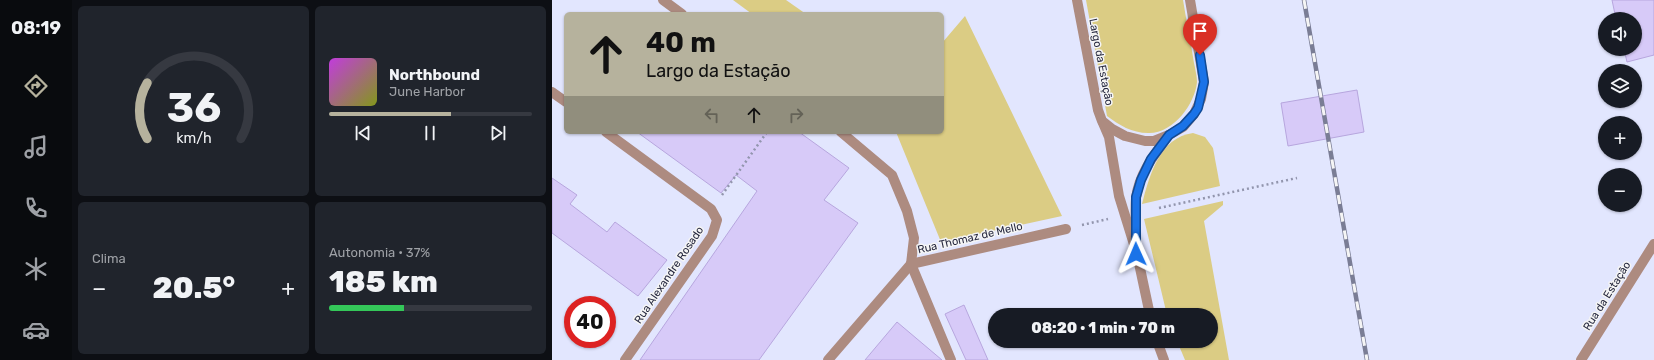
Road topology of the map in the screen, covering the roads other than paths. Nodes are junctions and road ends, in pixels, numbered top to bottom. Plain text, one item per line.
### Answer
1 (663, 0) edge
2 (1077, 0) edge
3 (1190, 0) edge
4 (679, 12) edge
5 (552, 92) edge
6 (564, 101) edge
7 (1102, 121) junction
8 (609, 134) edge
9 (843, 134) edge
10 (1169, 135) junction
11 (1066, 229) road end
12 (1654, 244) edge
13 (1136, 254) junction
14 (912, 264) junction
15 (1148, 308) edge
16 (1160, 348) edge
17 (625, 360) edge
18 (828, 360) edge
19 (951, 360) edge
20 (1164, 360) edge
21 (1581, 360) edge

1 - 4 street
2 - 7 street, Largo da Estação
3 - 10 street, Largo da Estação
5 - 6 street
7 - 10 street, Largo da Estação
7 - 13 street
8 - 17 street, Rua Alexandre Rosado
9 - 14 street
10 - 13 street
11 - 14 street, Rua Thomaz de Mello
12 - 21 street, Rua da Estação
13 - 15 street
14 - 18 street, Rua Thomaz de Mello
14 - 19 street
16 - 20 street

